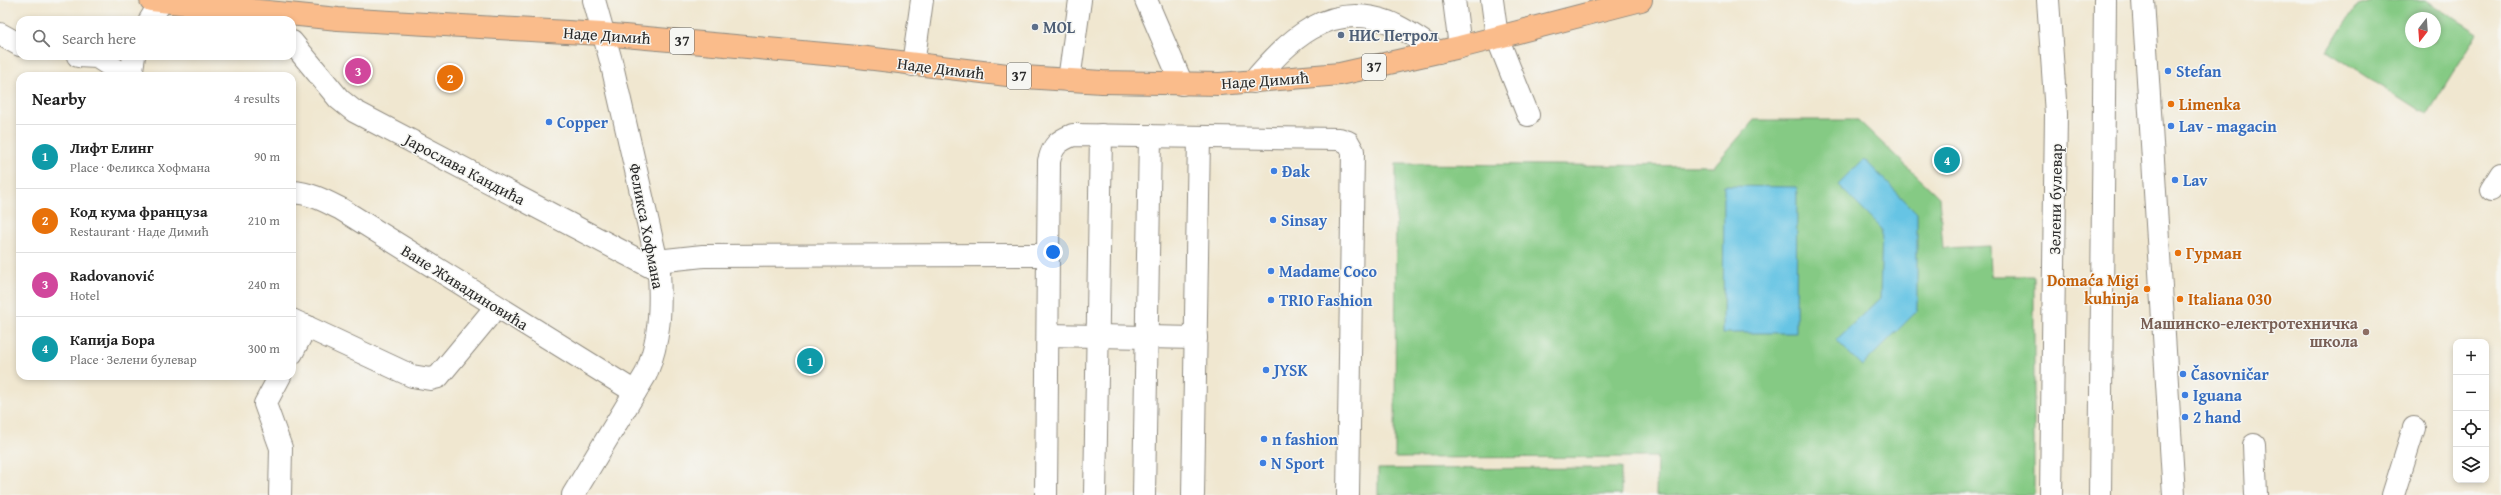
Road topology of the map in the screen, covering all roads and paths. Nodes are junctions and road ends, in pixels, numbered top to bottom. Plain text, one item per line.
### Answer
1 (212, 0) edge
2 (594, 0) edge
3 (922, 0) edge
4 (1080, 0) edge
5 (1146, 0) edge
6 (1454, 0) edge
7 (1492, 0) edge
8 (1641, 0) edge
9 (2048, 0) edge
10 (2105, 0) edge
11 (2143, 0) edge
12 (156, 1) edge
13 (235, 7) junction
14 (151, 16) edge
15 (272, 16) edge
16 (296, 17) edge
17 (0, 34) edge
18 (602, 34) junction
19 (1497, 37) junction
20 (16, 42) edge
21 (296, 47) edge
22 (1460, 47) junction
23 (1438, 52) junction
24 (102, 60) edge
25 (133, 60) edge
26 (913, 65) junction
27 (120, 72) edge
28 (132, 72) edge
29 (1069, 80) junction
30 (1253, 82) junction
31 (1182, 84) junction
32 (1528, 115) dead end
33 (1101, 135) junction
34 (1150, 136) junction
35 (1200, 137) junction
36 (296, 192) edge
37 (1048, 255) junction
38 (658, 266) junction
39 (496, 307) junction
40 (299, 323) edge
41 (1048, 334) junction
42 (296, 336) edge
43 (1098, 336) junction
44 (1147, 337) junction
45 (1196, 338) junction
46 (278, 380) edge
47 (635, 392) junction
48 (2414, 428) dead end
49 (2254, 445) dead end
50 (280, 495) edge
51 (572, 495) edge
52 (1046, 495) edge
53 (1095, 495) edge
54 (1144, 495) edge
55 (1193, 495) edge
56 (1348, 495) edge
57 (2052, 495) edge
58 (2100, 495) edge
59 (2174, 495) edge
60 (2256, 495) edge
61 (2393, 495) edge

1 - 13 main road, Наде Димић / 37
2 - 18 street, Феликса Хофмана
3 - 26 street
4 - 29 street
5 - 31 street
6 - 22 street
7 - 19 street
8 - 19 main road, Наде Димић / 37
9 - 57 street, Зелени булевар
10 - 58 street
11 - 59 street
12 - 13 main road, Наде Димић / 37
12 - 14 street
13 - 15 main road, Наде Димић / 37
16 - 18 main road, Наде Димић / 37
17 - 20 street
18 - 26 main road, Наде Димић / 37
18 - 38 street, Феликса Хофмана
19 - 22 main road, Наде Димић / 37
19 - 32 street
21 - 38 street, Јарослава Кандића
22 - 23 main road, Наде Димић / 37
23 - 30 main road, Наде Димић / 37
23 - 30 street
24 - 27 street
25 - 28 street
26 - 29 main road, Наде Димић / 37
29 - 31 main road, Наде Димић / 37
30 - 31 main road, Наде Димић / 37
33 - 34 street
33 - 37 street
33 - 43 street
34 - 35 street
34 - 44 street
35 - 45 street
35 - 56 street
36 - 39 street, Ване Живадиновића
37 - 38 street
37 - 41 street
38 - 47 street, Феликса Хофмана
39 - 40 street
39 - 47 street, Ване Живадиновића
40 - 42 street
41 - 43 street
41 - 52 street
43 - 44 street
43 - 53 street
44 - 45 street
44 - 54 street
45 - 55 street
46 - 50 street
47 - 51 street, Феликса Хофмана
48 - 61 street
49 - 60 street

